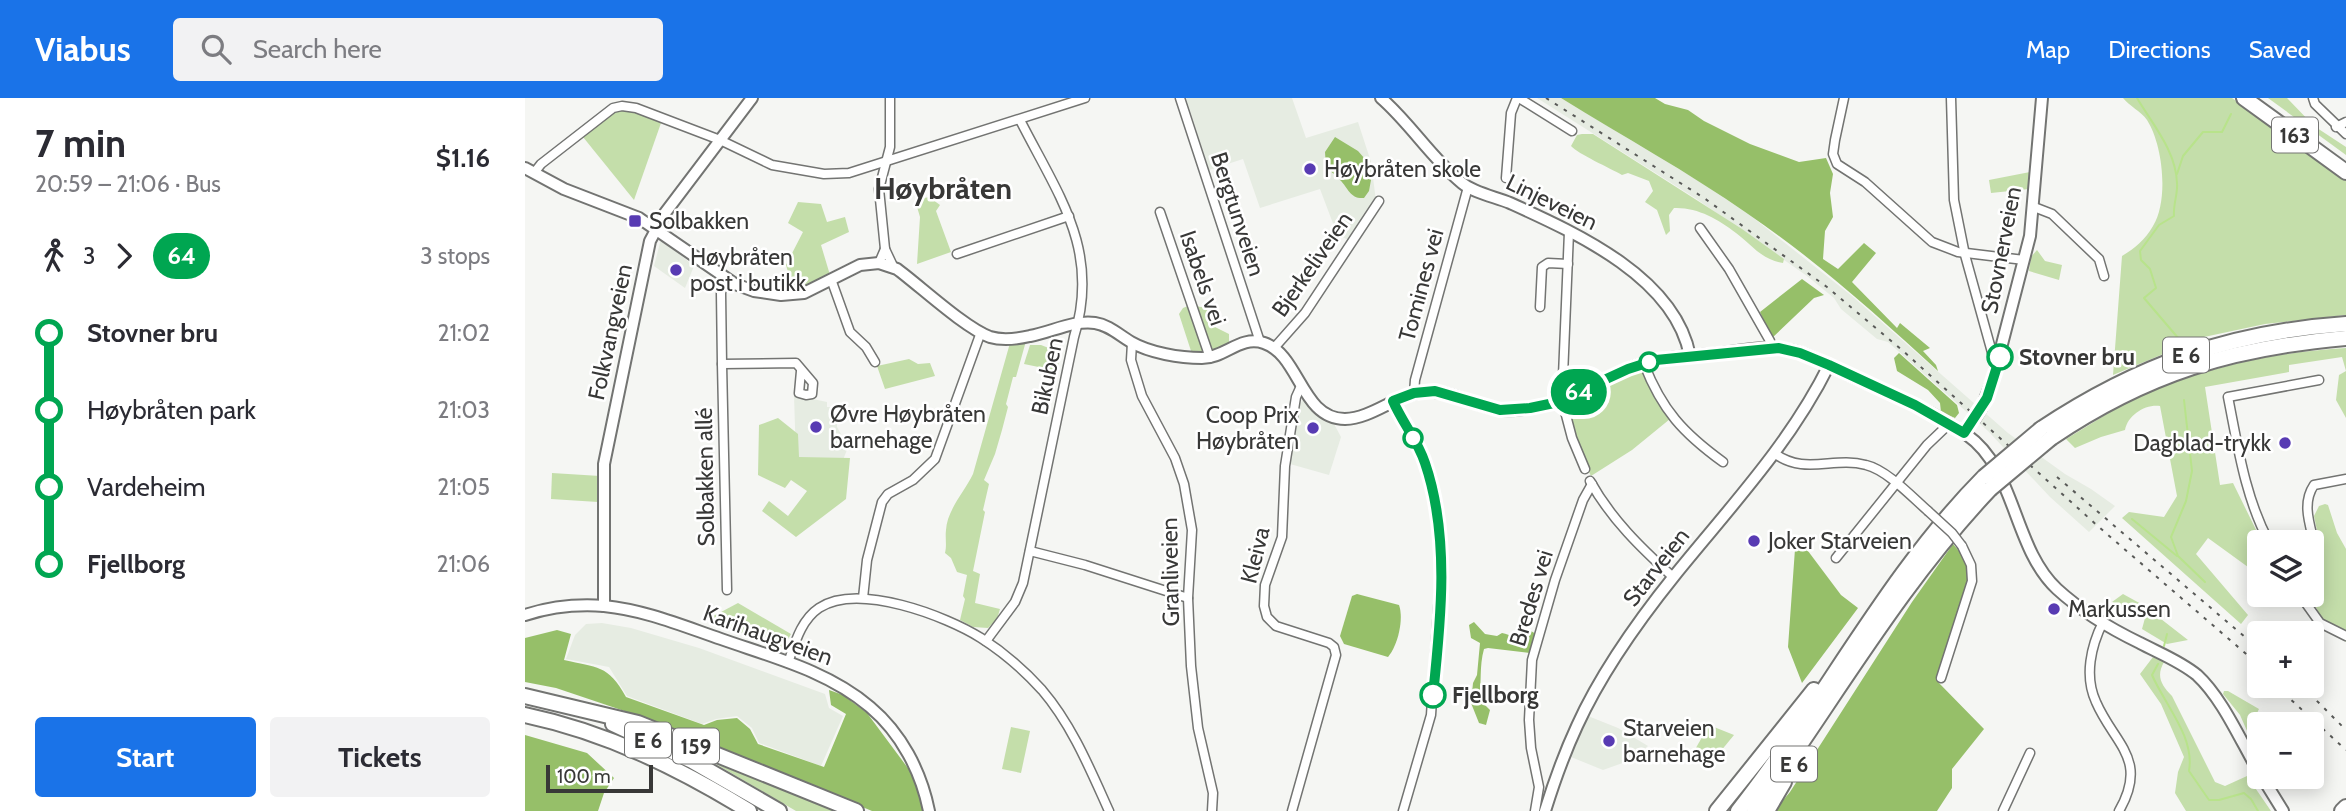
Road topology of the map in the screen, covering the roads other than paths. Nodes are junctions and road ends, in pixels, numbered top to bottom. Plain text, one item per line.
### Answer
1 (752, 98) edge
2 (890, 98) edge
3 (1084, 98) edge
4 (1180, 98) edge
5 (1381, 98) edge
6 (1518, 98) edge
7 (1844, 98) edge
8 (1951, 98) edge
9 (2042, 98) edge
10 (2244, 98) edge
11 (2260, 98) edge
12 (2313, 98) edge
13 (1020, 120) junction
14 (2346, 122) edge
15 (2336, 127) junction
16 (1572, 131) dead end
17 (2346, 134) edge
18 (720, 140) junction
19 (2346, 160) edge
20 (886, 162) junction
21 (528, 170) edge
22 (2346, 172) edge
23 (1506, 177) dead end
24 (1468, 187) junction
25 (1379, 201) dead end
26 (2034, 207) junction
27 (1160, 212) dead end
28 (1069, 216) junction
29 (656, 228) junction
30 (1700, 228) dead end
31 (1569, 232) junction
32 (885, 249) junction
33 (1965, 253) junction
34 (957, 254) dead end
35 (2024, 260) junction
36 (879, 263) junction
37 (1568, 264) junction
38 (893, 266) junction
39 (2105, 276) dead end
40 (725, 277) junction
41 (831, 279) junction
42 (1540, 307) dead end
43 (1079, 323) junction
44 (2346, 324) edge
45 (981, 332) junction
46 (2346, 338) edge
47 (1259, 342) junction
48 (1132, 343) junction
49 (1274, 348) junction
50 (1771, 348) junction
51 (1690, 356) junction
52 (1210, 358) junction
53 (1999, 359) junction
54 (875, 362) dead end
55 (722, 364) junction
56 (1644, 364) junction
57 (1829, 365) junction
58 (801, 371) dead end
59 (2319, 380) dead end
60 (1301, 386) junction
61 (1414, 393) junction
62 (1562, 400) junction
63 (1393, 401) junction
64 (1949, 424) junction
65 (1964, 433) junction
66 (2046, 433) junction
67 (1774, 453) junction
68 (1723, 462) dead end
69 (1585, 469) dead end
70 (2346, 479) edge
71 (1896, 483) junction
72 (1987, 483) junction
73 (2262, 530) edge
74 (2311, 530) edge
75 (1030, 551) junction
76 (1836, 558) dead end
77 (1673, 577) junction
78 (727, 590) dead end
79 (863, 598) junction
80 (1188, 598) junction
81 (604, 606) junction
82 (2309, 607) edge
83 (525, 615) edge
84 (2103, 622) junction
85 (2346, 636) edge
86 (986, 641) junction
87 (1852, 647) junction
88 (788, 663) junction
89 (1941, 678) dead end
90 (525, 696) edge
91 (576, 709) junction
92 (525, 715) edge
93 (1820, 717) junction
94 (2247, 752) edge
95 (2030, 754) dead end
96 (2270, 789) edge
97 (2346, 807) edge
98 (2284, 810) edge
99 (749, 811) edge
100 (779, 811) edge
101 (856, 811) edge
102 (929, 811) edge
103 (1109, 811) edge
104 (1212, 811) edge
105 (1292, 811) edge
106 (1403, 811) edge
107 (1535, 811) edge
108 (1545, 811) edge
109 (1717, 811) edge
110 (1738, 811) edge
111 (1754, 811) edge
112 (1767, 811) edge
113 (2003, 811) edge
114 (2119, 811) edge
115 (2341, 811) edge

1 - 18 street, Folkvangveien
2 - 20 street
3 - 13 street
4 - 47 street, Bergtunveien
5 - 24 street, Linjeveien
6 - 16 street
6 - 23 street
7 - 33 street
8 - 33 street
9 - 26 street, Stovnerveien
10 - 22 highway, 163
11 - 19 highway, 163
12 - 15 street
13 - 20 street
13 - 28 street, Bikuben
14 - 15 street
15 - 17 street
18 - 20 street
18 - 21 street
18 - 29 street, Folkvangveien
20 - 32 street
21 - 29 street
24 - 31 street, Linjeveien
24 - 61 street, Tomines vei
25 - 49 street, Bjerkeliveien
26 - 35 street, Stovnerveien
26 - 39 street
27 - 52 street, Isabels vei
28 - 34 street
28 - 43 street, Bikuben
29 - 40 street
29 - 81 street, Folkvangveien
30 - 50 street
31 - 37 street
31 - 51 street, Linjeveien
32 - 36 street
32 - 38 street
33 - 35 street
33 - 53 street
35 - 53 street, Stovnerveien
36 - 38 street
36 - 41 street
37 - 42 street
37 - 62 street
38 - 45 street
40 - 41 street
40 - 55 street, Solbakken allé
41 - 54 street
43 - 45 street
43 - 48 street
43 - 75 street, Bikuben
44 - 66 highway, E 6
45 - 79 street
46 - 66 highway, E 6
47 - 49 street
47 - 52 street
48 - 52 street
48 - 80 street, Granliveien
49 - 60 street
50 - 51 street
50 - 57 street
51 - 56 street
53 - 65 street, Stovnerveien, bridge
55 - 58 street
55 - 78 street, Solbakken allé
56 - 62 street
56 - 68 street
57 - 64 street
57 - 67 street, Starveien
59 - 73 street
60 - 63 street
60 - 105 street, Kleiva
61 - 62 street
61 - 63 street
62 - 69 street
63 - 106 street
64 - 65 street
64 - 71 street
65 - 84 street
66 - 72 highway, E 6, bridge
67 - 71 street
67 - 77 street, Starveien
70 - 74 street
71 - 76 street
71 - 89 street, bridge
72 - 87 highway, E 6
72 - 93 highway, E 6
75 - 80 street
75 - 86 street, Bikuben
77 - 107 street, Bredes vei
77 - 108 street, Starveien
79 - 86 street
79 - 88 street
80 - 104 street, Granliveien
81 - 83 street, Karihaugveien
81 - 88 street, Karihaugveien
82 - 85 street
84 - 94 street
84 - 114 street
86 - 103 street
87 - 109 highway, E 6
87 - 110 highway, E 6
88 - 102 street, Karihaugveien
90 - 91 highway, E 6
91 - 100 highway, E 6
91 - 101 highway, 159
92 - 99 highway, E 6
93 - 111 highway, E 6
93 - 112 highway, E 6
95 - 113 street
96 - 98 street
97 - 115 highway

